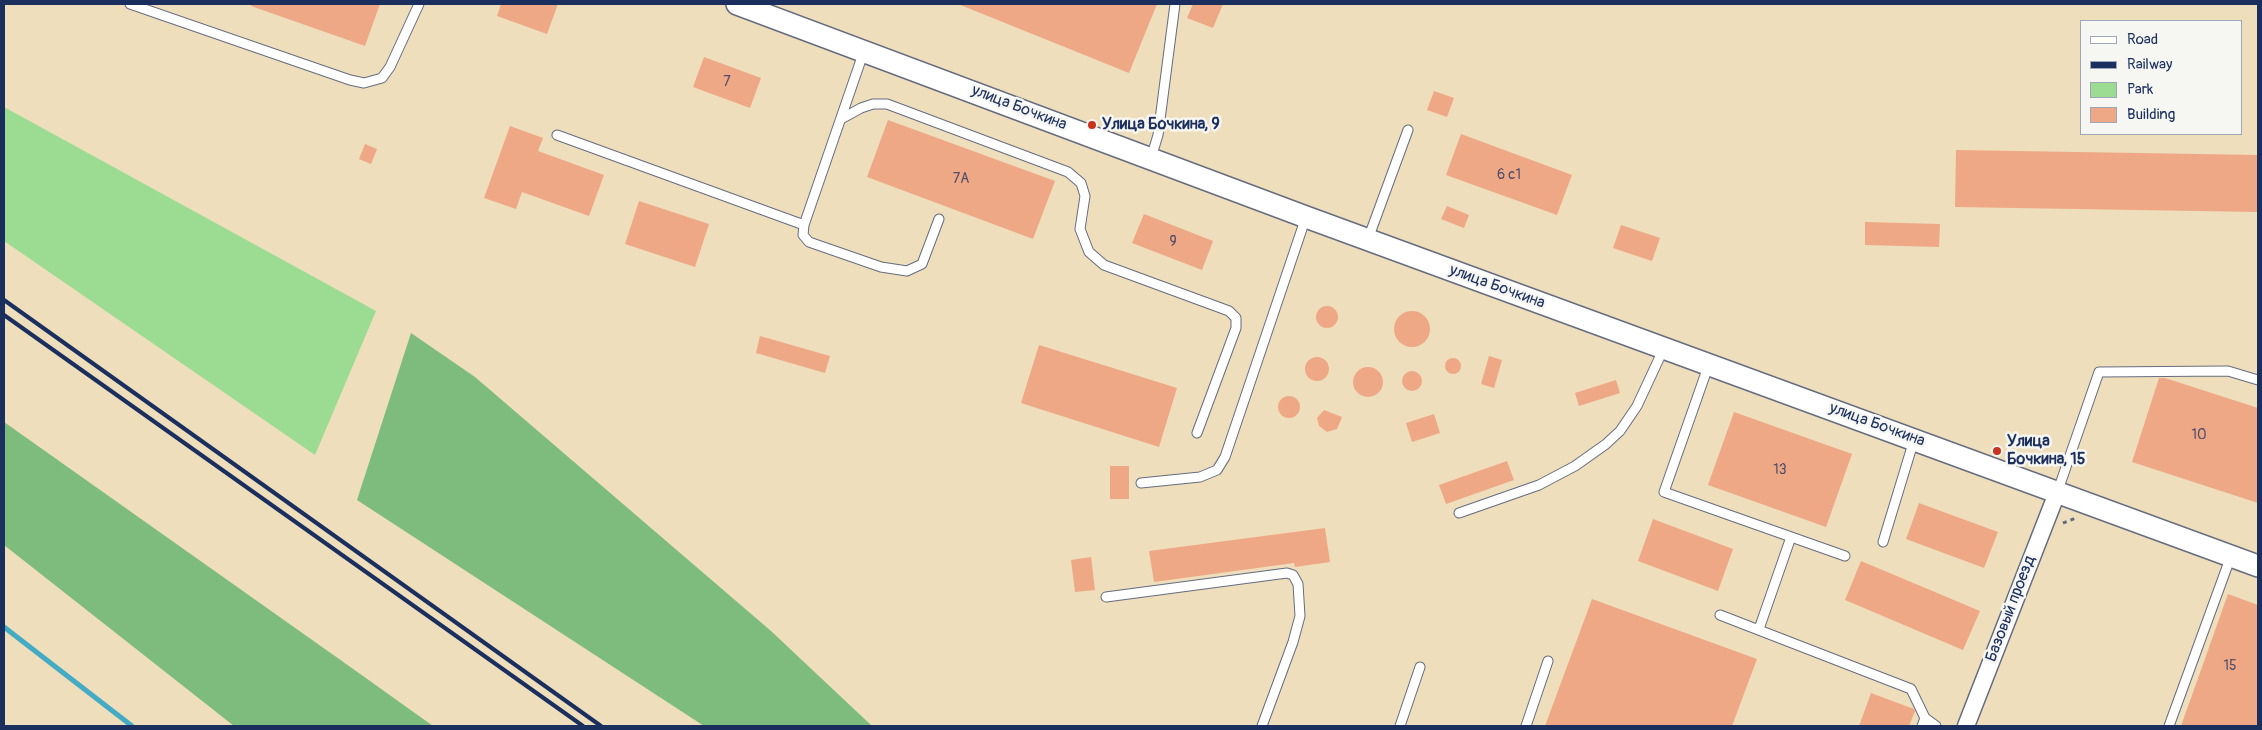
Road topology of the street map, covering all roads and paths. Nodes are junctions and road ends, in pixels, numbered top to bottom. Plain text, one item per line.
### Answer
1 (130, 4) edge
2 (419, 4) edge
3 (737, 4) edge
4 (1176, 4) edge
5 (865, 50) junction
6 (841, 119) junction
7 (1408, 130) dead end
8 (557, 135) dead end
9 (1151, 158) junction
10 (1306, 217) junction
11 (939, 220) dead end
12 (804, 225) junction
13 (1368, 240) junction
14 (1664, 348) junction
15 (1709, 364) junction
16 (2258, 380) edge
17 (1197, 433) dead end
18 (1914, 439) junction
19 (1141, 483) dead end
20 (2057, 492) junction
21 (1459, 513) dead end
22 (2080, 518) dead end
23 (2060, 526) dead end
24 (1791, 537) junction
25 (1883, 542) dead end
26 (1845, 556) dead end
27 (2232, 556) junction
28 (2258, 566) edge
29 (1106, 597) dead end
30 (1720, 615) dead end
31 (1759, 630) junction
32 (1548, 660) dead end
33 (1420, 667) dead end
34 (1923, 722) edge
35 (1262, 726) edge
36 (1400, 726) edge
37 (1526, 726) edge
38 (1936, 726) edge
39 (1966, 726) edge
40 (2170, 726) edge

1 - 2 lane
3 - 5 street, улица Бочкина
4 - 9 lane
5 - 6 lane
5 - 9 street, улица Бочкина
6 - 12 lane
6 - 17 lane
7 - 13 lane
8 - 12 lane
9 - 10 street, улица Бочкина
10 - 13 street, улица Бочкина
10 - 19 lane
11 - 12 lane
13 - 14 street, улица Бочкина
14 - 15 street, улица Бочкина
14 - 21 lane
15 - 18 street, улица Бочкина
15 - 24 lane
16 - 20 lane
18 - 20 street, улица Бочкина
18 - 25 lane
20 - 27 street, улица Бочкина
20 - 39 street, Базовый проезд
22 - 23 path
24 - 26 lane
24 - 31 lane
27 - 28 street, улица Бочкина
27 - 40 lane
29 - 35 lane
30 - 31 lane
31 - 34 lane
32 - 37 lane
33 - 36 lane
34 - 38 lane

